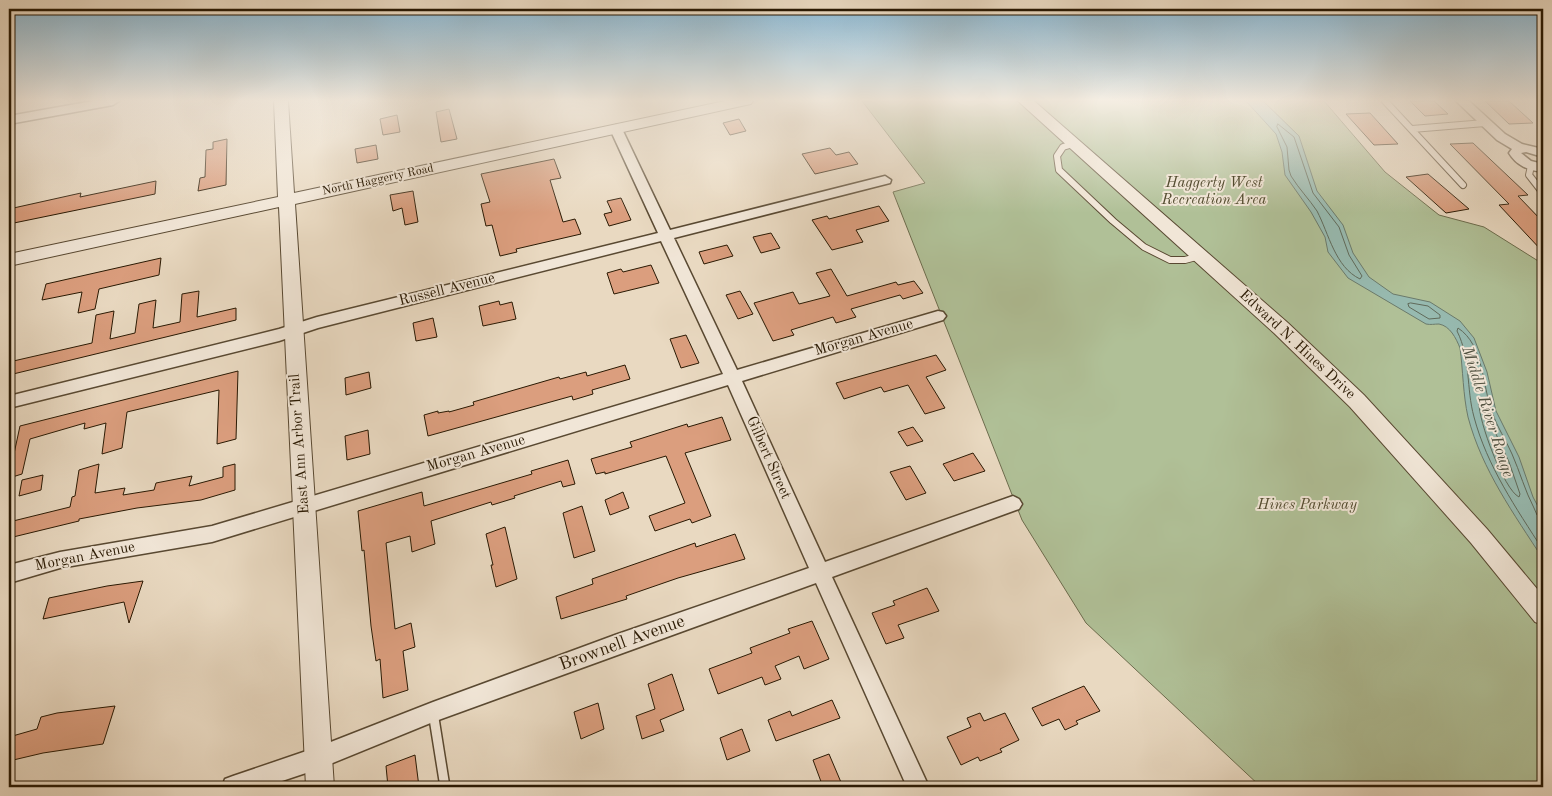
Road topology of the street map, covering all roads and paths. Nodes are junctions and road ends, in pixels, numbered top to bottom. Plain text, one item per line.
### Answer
1 (284, 138) edge
2 (574, 138) edge
3 (620, 138) edge
4 (1066, 138) edge
5 (1420, 138) edge
6 (1503, 138) edge
7 (1073, 144) junction
8 (1520, 148) junction
9 (1543, 153) edge
10 (1537, 167) edge
11 (885, 180) dead end
12 (1463, 185) dead end
13 (1543, 193) edge
14 (287, 200) junction
15 (665, 235) junction
16 (1200, 256) junction
17 (9, 260) edge
18 (938, 316) dead end
19 (293, 330) junction
20 (732, 377) junction
21 (9, 402) edge
22 (1013, 504) dead end
23 (304, 505) junction
24 (820, 573) junction
25 (9, 574) edge
26 (1543, 614) edge
27 (433, 712) junction
28 (318, 758) junction
29 (233, 787) edge
30 (320, 787) edge
31 (445, 787) edge
32 (918, 787) edge

1 - 14 street, East Ann Arbor Trail
2 - 14 street, North Haggerty Road
3 - 15 street, Gilbert Street
4 - 7 street, Edward N. Hines Drive
5 - 12 lane
6 - 8 street
7 - 16 street, Edward N. Hines Drive
7 - 16 lane
8 - 9 street
8 - 10 street
10 - 13 lane
11 - 15 street, Russell Avenue
14 - 17 street, North Haggerty Road
14 - 19 street, East Ann Arbor Trail
15 - 19 street, Russell Avenue
15 - 20 street, Gilbert Street
16 - 26 street, Edward N. Hines Drive
18 - 20 street, Morgan Avenue
19 - 21 street, Russell Avenue
19 - 23 street, East Ann Arbor Trail
20 - 23 street, Morgan Avenue
20 - 24 street, Gilbert Street
22 - 24 street, Brownell Avenue
23 - 25 street, Morgan Avenue
23 - 28 street, East Ann Arbor Trail
24 - 27 street, Brownell Avenue
24 - 32 street, Gilbert Street
27 - 28 street, Brownell Avenue
27 - 31 lane
28 - 29 street, Brownell Avenue
28 - 30 street, East Ann Arbor Trail

